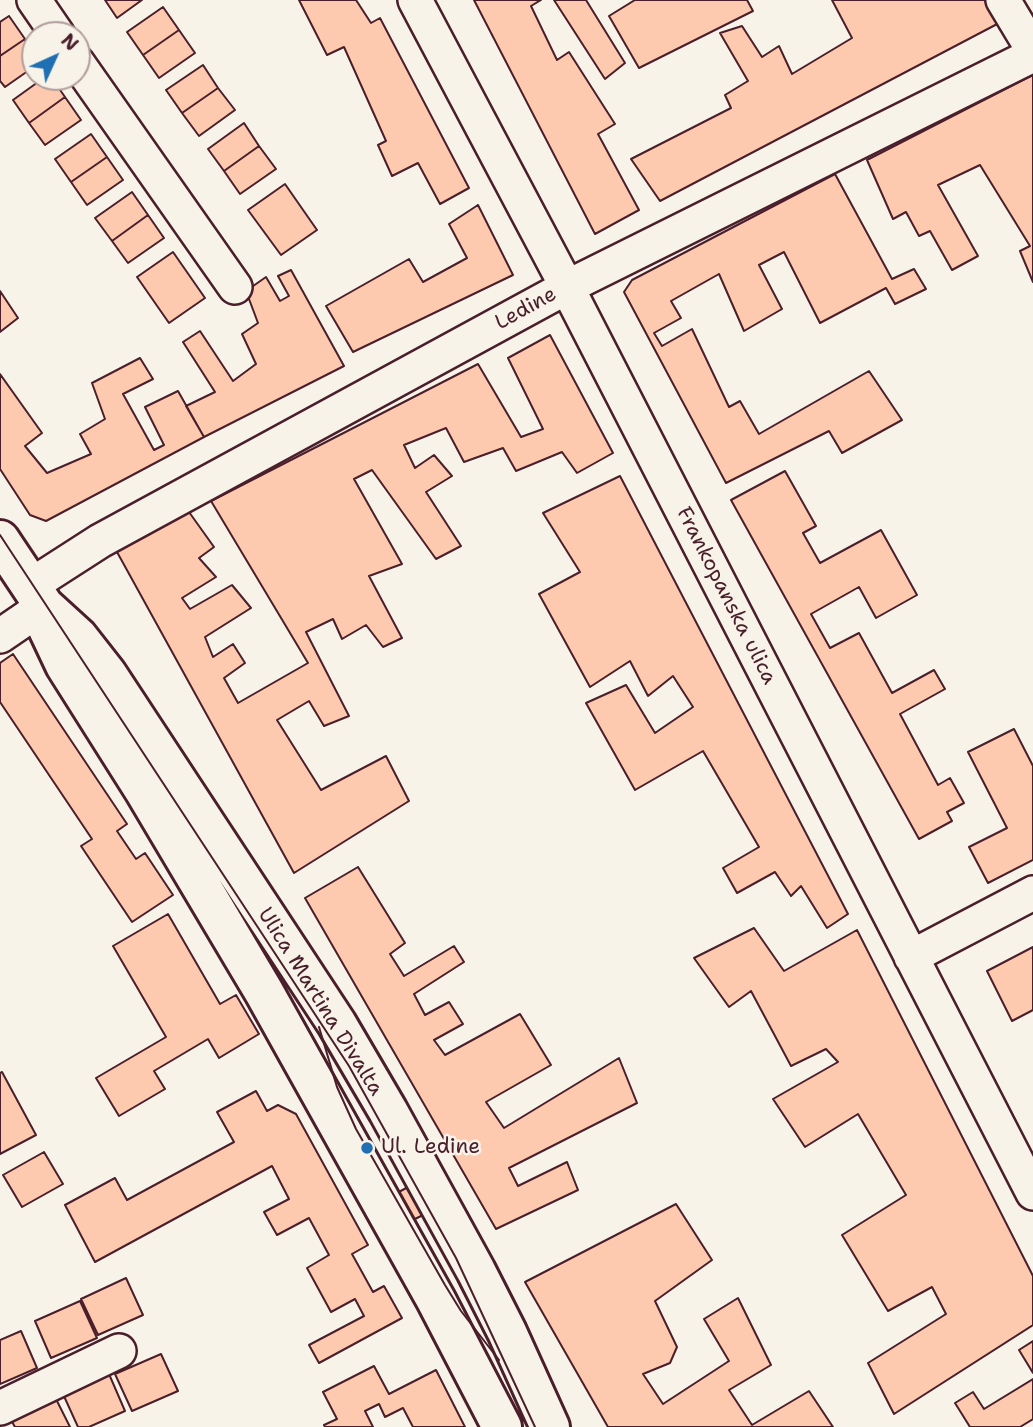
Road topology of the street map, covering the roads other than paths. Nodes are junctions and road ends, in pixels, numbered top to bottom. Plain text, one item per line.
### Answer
1 (34, 0) edge
2 (415, 0) edge
3 (1003, 0) edge
4 (48, 21) edge
5 (1033, 53) edge
6 (91, 82) edge
7 (235, 287) dead end
8 (567, 287) junction
9 (0, 540) edge
10 (37, 596) junction
11 (0, 636) edge
12 (1033, 893) edge
13 (911, 957) junction
14 (1031, 1183) edge
15 (119, 1351) dead end
16 (0, 1408) edge
17 (502, 1427) edge
18 (550, 1427) edge

1 - 4 street
2 - 8 street, Frankopanska ulica
3 - 5 street
5 - 8 street, Ledine
6 - 7 street
8 - 10 street, Ledine
8 - 13 street, Frankopanska ulica
9 - 10 street, Ulica Martina Divalta
10 - 11 street, Ledine
10 - 17 street, Ulica Martina Divalta
10 - 18 street, Ulica Martina Divalta
12 - 13 street
13 - 14 street, Frankopanska ulica
15 - 16 street

